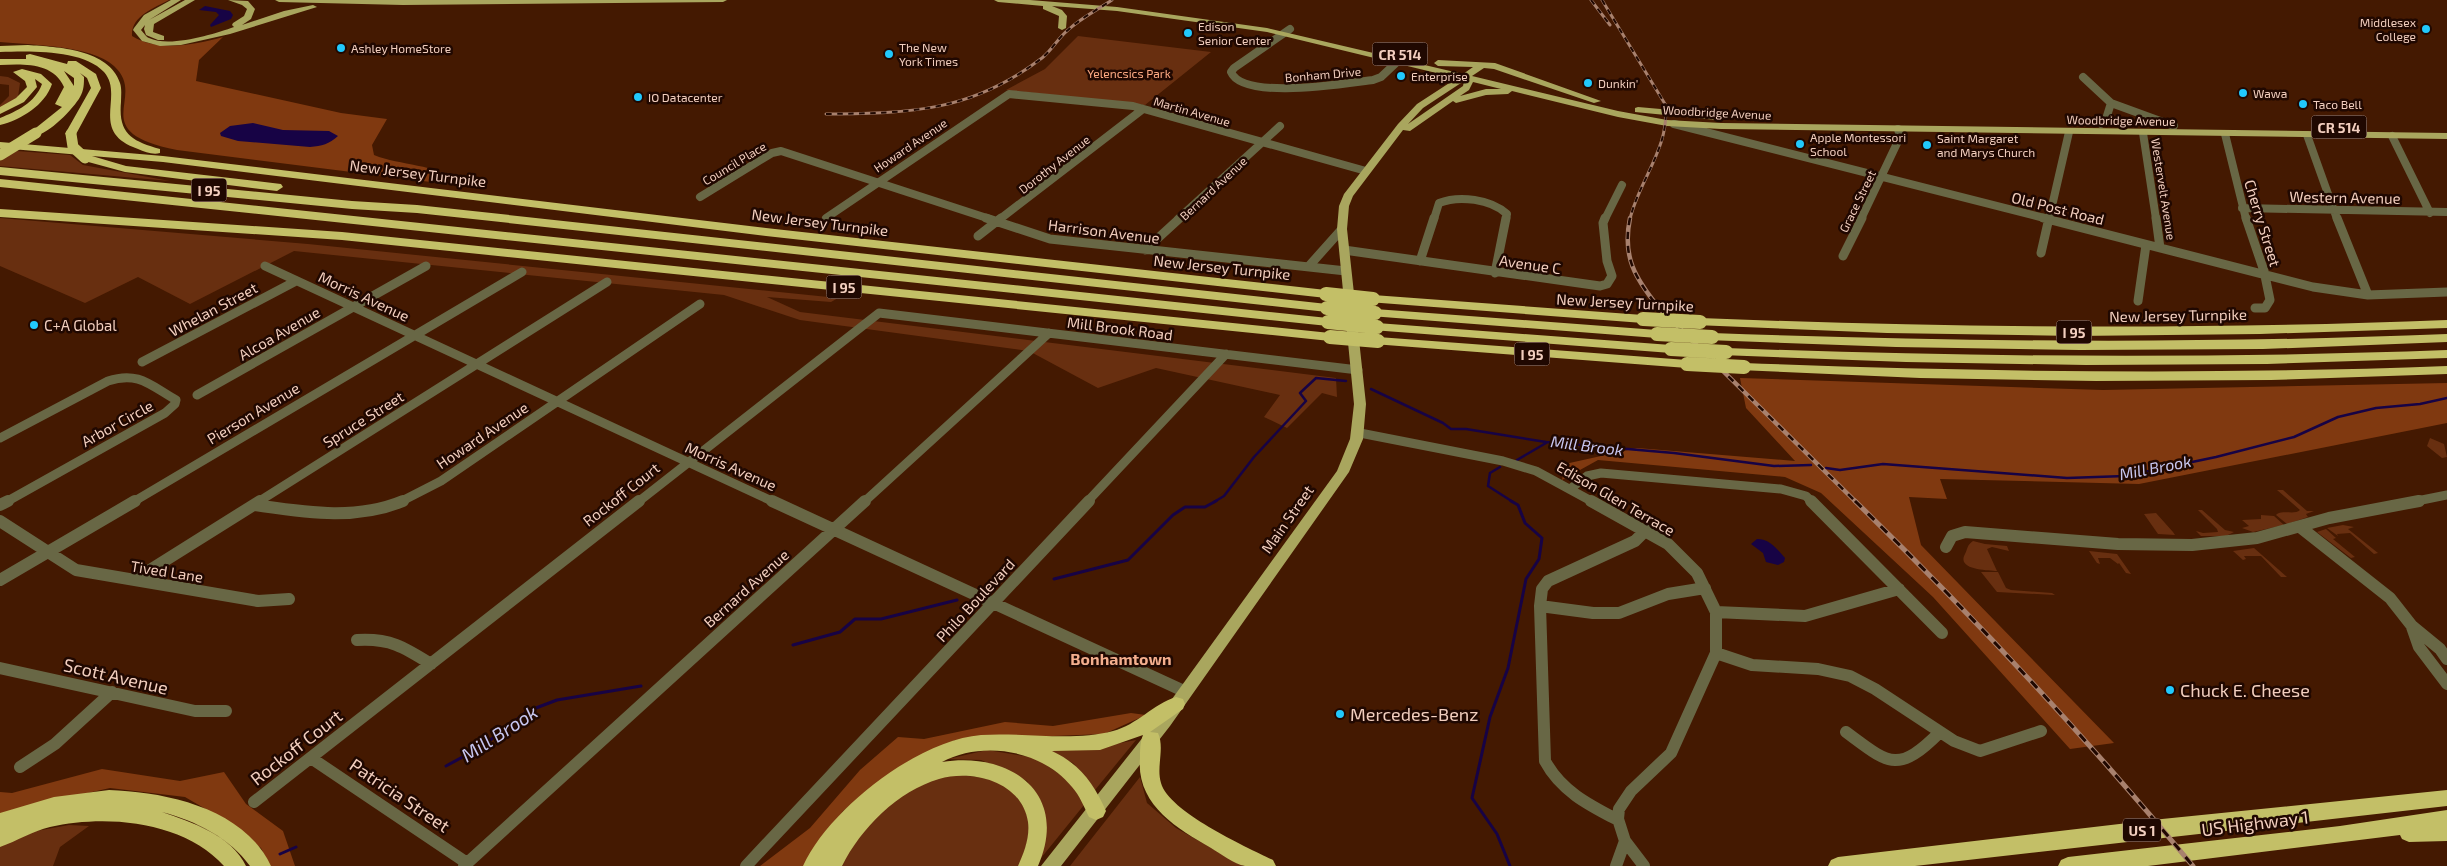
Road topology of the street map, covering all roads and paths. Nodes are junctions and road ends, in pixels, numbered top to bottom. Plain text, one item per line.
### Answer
1 (177, 0) edge
2 (191, 0) edge
3 (232, 0) edge
4 (278, 0) edge
5 (722, 0) edge
6 (998, 0) edge
7 (1078, 0) edge
8 (1017, 1) edge
9 (402, 3) junction
10 (1062, 28) dead end
11 (1287, 32) junction
12 (0, 49) edge
13 (0, 53) edge
14 (14, 54) junction
15 (1398, 61) junction
16 (0, 62) edge
17 (1436, 63) junction
18 (1483, 65) junction
19 (1423, 67) junction
20 (0, 69) edge
21 (18, 72) junction
22 (1469, 74) junction
23 (2082, 77) dead end
24 (1310, 79) dead end
25 (1316, 87) junction
26 (1008, 94) joint
27 (1541, 96) junction
28 (1597, 101) junction
29 (2111, 103) junction
30 (1420, 106) junction
31 (1438, 107) junction
32 (1143, 109) junction
33 (0, 111) edge
34 (1874, 121) junction
35 (0, 122) edge
36 (1667, 123) junction
37 (2101, 124) junction
38 (1280, 126) dead end
39 (2174, 126) junction
40 (2447, 128) edge
41 (1898, 129) junction
42 (2069, 132) junction
43 (32, 133) junction
44 (2143, 133) junction
45 (2225, 134) junction
46 (2307, 135) junction
47 (2392, 136) junction
48 (2444, 136) edge
49 (1262, 142) junction
50 (1390, 142) junction
51 (0, 145) edge
52 (0, 150) edge
53 (780, 152) joint
54 (0, 155) edge
55 (211, 164) junction
56 (1886, 170) junction
57 (0, 171) edge
58 (1366, 171) junction
59 (1857, 172) junction
60 (1882, 178) junction
61 (0, 183) edge
62 (877, 183) junction
63 (1622, 185) dead end
64 (0, 191) edge
65 (700, 197) dead end
66 (186, 201) junction
67 (417, 208) junction
68 (2242, 208) junction
69 (2334, 211) junction
70 (2415, 212) junction
71 (2430, 212) junction
72 (2447, 212) edge
73 (0, 213) edge
74 (826, 218) dead end
75 (2049, 220) junction
76 (2427, 221) dead end
77 (997, 222) junction
78 (1342, 228) junction
79 (978, 236) dead end
80 (2146, 245) junction
81 (2160, 248) junction
82 (1145, 250) junction
83 (1344, 250) junction
84 (2041, 253) dead end
85 (1843, 256) dead end
86 (1420, 261) junction
87 (265, 266) dead end
88 (426, 266) dead end
89 (1309, 266) junction
90 (1346, 270) junction
91 (522, 272) dead end
92 (1495, 273) junction
93 (2265, 276) junction
94 (296, 281) junction
95 (607, 282) dead end
96 (2447, 292) edge
97 (2368, 294) junction
98 (2138, 301) dead end
99 (700, 304) dead end
100 (352, 308) junction
101 (1327, 308) junction
102 (2255, 308) dead end
103 (879, 313) joint
104 (1375, 313) junction
105 (2447, 324) edge
106 (1049, 333) junction
107 (413, 335) junction
108 (2447, 338) edge
109 (1226, 354) junction
110 (2447, 354) edge
111 (142, 362) dead end
112 (477, 364) junction
113 (1358, 370) junction
114 (2447, 370) edge
115 (198, 395) dead end
116 (557, 402) junction
117 (1360, 433) junction
118 (0, 438) edge
119 (687, 463) junction
120 (1570, 489) junction
121 (2447, 495) edge
122 (0, 505) edge
123 (254, 505) junction
124 (0, 522) edge
125 (835, 528) junction
126 (2300, 528) junction
127 (1646, 530) junction
128 (1946, 547) dead end
129 (47, 552) junction
130 (0, 580) edge
131 (134, 580) junction
132 (1705, 588) junction
133 (1899, 589) junction
134 (289, 599) dead end
135 (995, 601) junction
136 (1540, 606) junction
137 (1716, 612) junction
138 (2412, 626) junction
139 (1942, 633) dead end
140 (356, 640) dead end
141 (1716, 653) junction
142 (2447, 659) edge
143 (431, 664) junction
144 (0, 668) edge
145 (2447, 684) edge
146 (112, 692) junction
147 (1181, 698) junction
148 (226, 711) dead end
149 (2041, 731) dead end
150 (1846, 732) dead end
151 (1939, 733) junction
152 (1151, 739) junction
153 (1004, 743) junction
154 (311, 758) junction
155 (20, 767) dead end
156 (2447, 798) edge
157 (254, 802) dead end
158 (1096, 811) junction
159 (2447, 819) edge
160 (1618, 820) junction
161 (0, 822) edge
162 (2447, 832) edge
163 (2340, 835) junction
164 (0, 838) edge
165 (1625, 841) junction
166 (466, 864) edge
167 (236, 866) edge
168 (262, 866) edge
169 (746, 866) edge
170 (813, 866) edge
171 (831, 866) edge
172 (1028, 866) edge
173 (1050, 866) edge
174 (1266, 866) edge
175 (1616, 866) edge
176 (1644, 866) edge
177 (1838, 866) edge
178 (2068, 866) edge

1 - 9 main road
2 - 3 main road
4 - 9 main road
5 - 9 main road
6 - 8 main road, Woodbridge Avenue / CR 514
7 - 11 main road, Woodbridge Avenue / CR 514
8 - 10 main road
8 - 11 main road, Woodbridge Avenue / CR 514
11 - 15 main road, Woodbridge Avenue / CR 514
11 - 17 main road, Woodbridge Avenue / CR 514
11 - 25 street, Bonham Drive
12 - 55 highway
13 - 14 highway
14 - 43 highway
14 - 67 highway, bridge
15 - 19 main road, Woodbridge Avenue / CR 514
15 - 25 street, Bonham Drive
16 - 43 highway
17 - 18 main road
17 - 22 main road, Woodbridge Avenue / CR 514
18 - 22 main road
18 - 28 main road
19 - 22 main road, Woodbridge Avenue / CR 514
19 - 30 main road
20 - 21 highway
21 - 33 highway
21 - 35 highway
22 - 27 main road, Woodbridge Avenue / CR 514
22 - 28 main road, Woodbridge Avenue / CR 514
22 - 30 main road, Main Street
22 - 31 main road, Main Street
23 - 29 street
24 - 25 street
26 - 32 street, Martin Avenue
26 - 62 street, Howard Avenue
27 - 31 main road
27 - 36 main road, Woodbridge Avenue / CR 514
28 - 34 main road, Woodbridge Avenue / CR 514
29 - 37 street
29 - 39 street
30 - 50 main road, Main Street
31 - 50 main road, Main Street
32 - 49 street, Martin Avenue
32 - 77 street, Dorothy Avenue
34 - 37 main road, Woodbridge Avenue / CR 514
34 - 41 main road
36 - 41 main road, Woodbridge Avenue / CR 514
36 - 59 street, Old Post Road
37 - 39 main road, Woodbridge Avenue / CR 514
38 - 49 street, Bernard Avenue
39 - 40 main road, Woodbridge Avenue / CR 514
41 - 42 main road, Woodbridge Avenue / CR 514
41 - 56 street, Grace Street
42 - 44 main road, Woodbridge Avenue / CR 514
42 - 75 street
43 - 52 highway
43 - 54 highway, bridge
44 - 45 main road, Woodbridge Avenue / CR 514
44 - 81 street, Westervelt Avenue
45 - 46 main road, Woodbridge Avenue / CR 514
45 - 68 street, Cherry Street
46 - 47 main road, Woodbridge Avenue / CR 514
46 - 69 street
47 - 48 main road, Woodbridge Avenue / CR 514
47 - 71 street
49 - 58 street, Martin Avenue
49 - 82 street, Bernard Avenue
50 - 58 main road, Main Street
51 - 55 highway, New Jersey Turnpike / I 95
53 - 62 street, Harrison Avenue
53 - 65 street, Council Place
55 - 101 highway, New Jersey Turnpike / I 95
56 - 59 street
56 - 60 street, Grace Street
57 - 67 highway, New Jersey Turnpike / I 95
58 - 78 main road, Main Street
59 - 60 street, Old Post Road
60 - 75 street, Old Post Road
60 - 85 street, Grace Street
61 - 66 highway, New Jersey Turnpike / I 95
62 - 74 street, Howard Avenue
62 - 77 street, Harrison Avenue
63 - 92 street, Avenue C
64 - 66 highway
66 - 101 highway, New Jersey Turnpike / I 95
67 - 101 highway, New Jersey Turnpike / I 95
68 - 69 street, Western Avenue
68 - 93 street, Cherry Street
69 - 70 street, Western Avenue
69 - 97 street
70 - 71 street, Western Avenue
70 - 76 street
71 - 72 street, Western Avenue
73 - 114 highway, I 95, bridge
75 - 80 street, Old Post Road
75 - 84 street
77 - 79 street, Dorothy Avenue
77 - 82 street, Harrison Avenue
78 - 83 main road, Main Street
78 - 89 street
80 - 81 street, Old Post Road
80 - 98 street, Westervelt Avenue
81 - 93 street, Old Post Road
82 - 89 street, Harrison Avenue
83 - 86 street, Avenue C
83 - 90 main road, Main Street
86 - 92 street, Avenue C
86 - 92 street
87 - 94 street, Morris Avenue
88 - 100 street, Alcoa Avenue
89 - 90 street, Harrison Avenue
90 - 113 main road, Main Street
91 - 107 street, Pierson Avenue
93 - 97 street, Old Post Road
93 - 102 street, Cherry Street
94 - 100 street, Morris Avenue
94 - 111 street, Whelan Street
95 - 112 street, Spruce Street
96 - 97 street, Old Post Road
99 - 116 street, Howard Avenue
100 - 107 street, Morris Avenue
100 - 115 street, Alcoa Avenue
101 - 104 highway, New Jersey Turnpike / I 95, bridge
101 - 104 highway, New Jersey Turnpike / I 95, bridge
103 - 106 street, Mill Brook Road
103 - 119 street, Rockoff Court
104 - 105 highway, New Jersey Turnpike / I 95, bridge
104 - 108 highway, New Jersey Turnpike / I 95, bridge
104 - 110 highway, New Jersey Turnpike / I 95, bridge
106 - 109 street, Mill Brook Road
106 - 125 street, Bernard Avenue
107 - 112 street, Morris Avenue
107 - 129 street, Pierson Avenue
109 - 113 street, Mill Brook Road
109 - 135 street, Philo Boulevard
112 - 116 street, Morris Avenue
112 - 123 street, Spruce Street
113 - 117 main road, Main Street
116 - 119 street, Morris Avenue
116 - 123 street, Howard Avenue
117 - 120 street, Edison Glen Terrace
117 - 147 main road, Main Street
118 - 122 street, Arbor Circle
119 - 125 street, Morris Avenue
119 - 143 street, Rockoff Court
120 - 127 street, Edison Glen Terrace
120 - 133 street
121 - 126 street
123 - 131 street, Spruce Street
124 - 129 street, Tived Lane
125 - 135 street, Morris Avenue
125 - 166 street, Bernard Avenue
126 - 128 street
126 - 138 street
127 - 132 street, Edison Glen Terrace
127 - 136 street
129 - 130 street, Pierson Avenue
129 - 131 street, Tived Lane
131 - 134 street, Tived Lane
132 - 136 street
132 - 137 street, Edison Glen Terrace
133 - 137 street
133 - 139 street
135 - 147 street, Morris Avenue
135 - 169 street, Philo Boulevard
136 - 160 street
137 - 141 street, Edison Glen Terrace
138 - 142 street
138 - 145 street
140 - 143 street
141 - 151 street
141 - 160 street, Edison Glen Terrace
143 - 154 street, Rockoff Court
144 - 146 street, Scott Avenue
146 - 148 street, Scott Avenue
146 - 155 street
147 - 152 main road, Main Street
147 - 153 highway
149 - 151 street
150 - 151 street
152 - 158 main road, Main Street
152 - 174 highway
153 - 158 highway
153 - 170 highway
154 - 157 street, Rockoff Court
154 - 166 street, Patricia Street
156 - 177 highway, US 1
158 - 173 main road, Main Street
159 - 163 highway, US Highway 1 / US 1
160 - 165 street
161 - 168 highway
162 - 163 highway
163 - 178 highway, US Highway 1 / US 1
164 - 167 highway
165 - 175 street
165 - 176 street
171 - 172 highway

